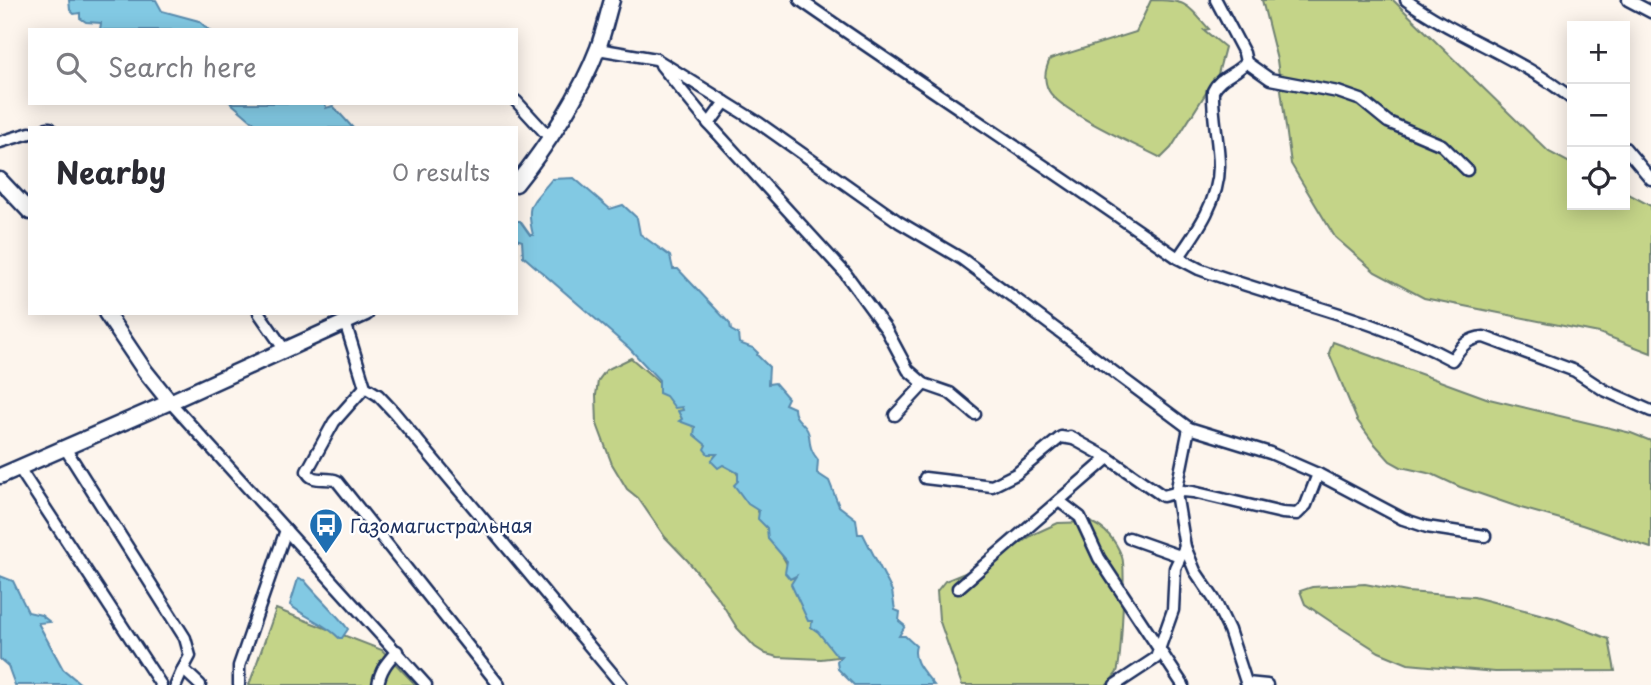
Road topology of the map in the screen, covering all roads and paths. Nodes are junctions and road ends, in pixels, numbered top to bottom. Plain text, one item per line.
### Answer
1 (612, 0) edge
2 (800, 0) edge
3 (1216, 0) edge
4 (1406, 0) edge
5 (1628, 0) edge
6 (1651, 12) edge
7 (598, 49) junction
8 (656, 59) junction
9 (1246, 62) junction
10 (1567, 96) edge
11 (725, 102) junction
12 (518, 103) edge
13 (709, 124) junction
14 (28, 134) edge
15 (550, 138) junction
16 (0, 142) edge
17 (1630, 154) edge
18 (1467, 170) dead end
19 (1651, 179) edge
20 (0, 180) edge
21 (518, 181) edge
22 (28, 210) edge
23 (1178, 258) junction
24 (107, 315) edge
25 (260, 315) edge
26 (361, 315) edge
27 (345, 322) junction
28 (284, 349) junction
29 (924, 384) junction
30 (365, 387) junction
31 (170, 402) junction
32 (1651, 411) edge
33 (975, 414) dead end
34 (895, 415) dead end
35 (1189, 428) junction
36 (65, 447) junction
37 (1108, 458) junction
38 (19, 468) junction
39 (1318, 474) junction
40 (0, 476) edge
41 (925, 478) dead end
42 (1176, 492) junction
43 (1059, 501) junction
44 (286, 530) junction
45 (1485, 536) dead end
46 (1129, 538) dead end
47 (1182, 551) junction
48 (958, 588) dead end
49 (1159, 650) junction
50 (397, 651) junction
51 (183, 669) junction
52 (1247, 684) edge
53 (161, 685) edge
54 (176, 685) edge
55 (201, 685) edge
56 (239, 685) edge
57 (378, 685) edge
58 (426, 685) edge
59 (499, 685) edge
60 (622, 685) edge
61 (1115, 685) edge
62 (1183, 685) edge
63 (1267, 685) edge

1 - 7 street
2 - 23 street
3 - 9 street
4 - 10 street
5 - 6 street
7 - 8 street
7 - 15 street
8 - 11 street
8 - 13 street
9 - 18 street
9 - 23 street
11 - 13 street
11 - 35 street
12 - 15 street
13 - 29 street
14 - 16 street
15 - 21 street
17 - 19 street
20 - 22 street
23 - 32 street
24 - 31 street
25 - 28 street
26 - 27 street
27 - 28 street
27 - 30 street
28 - 31 street
29 - 33 street
29 - 34 street
30 - 59 street
30 - 60 street
31 - 36 street
31 - 44 street
35 - 39 street
35 - 42 street
36 - 38 street
36 - 51 street
37 - 41 street
37 - 42 street
37 - 43 street
38 - 40 street
38 - 53 street
39 - 42 street
39 - 45 street
42 - 47 street
43 - 48 street
43 - 49 street
44 - 50 street
44 - 56 street
46 - 47 street
47 - 49 street
47 - 52 street
49 - 61 street
49 - 62 street
50 - 57 street
50 - 58 street
51 - 54 street
51 - 55 street
52 - 63 street

